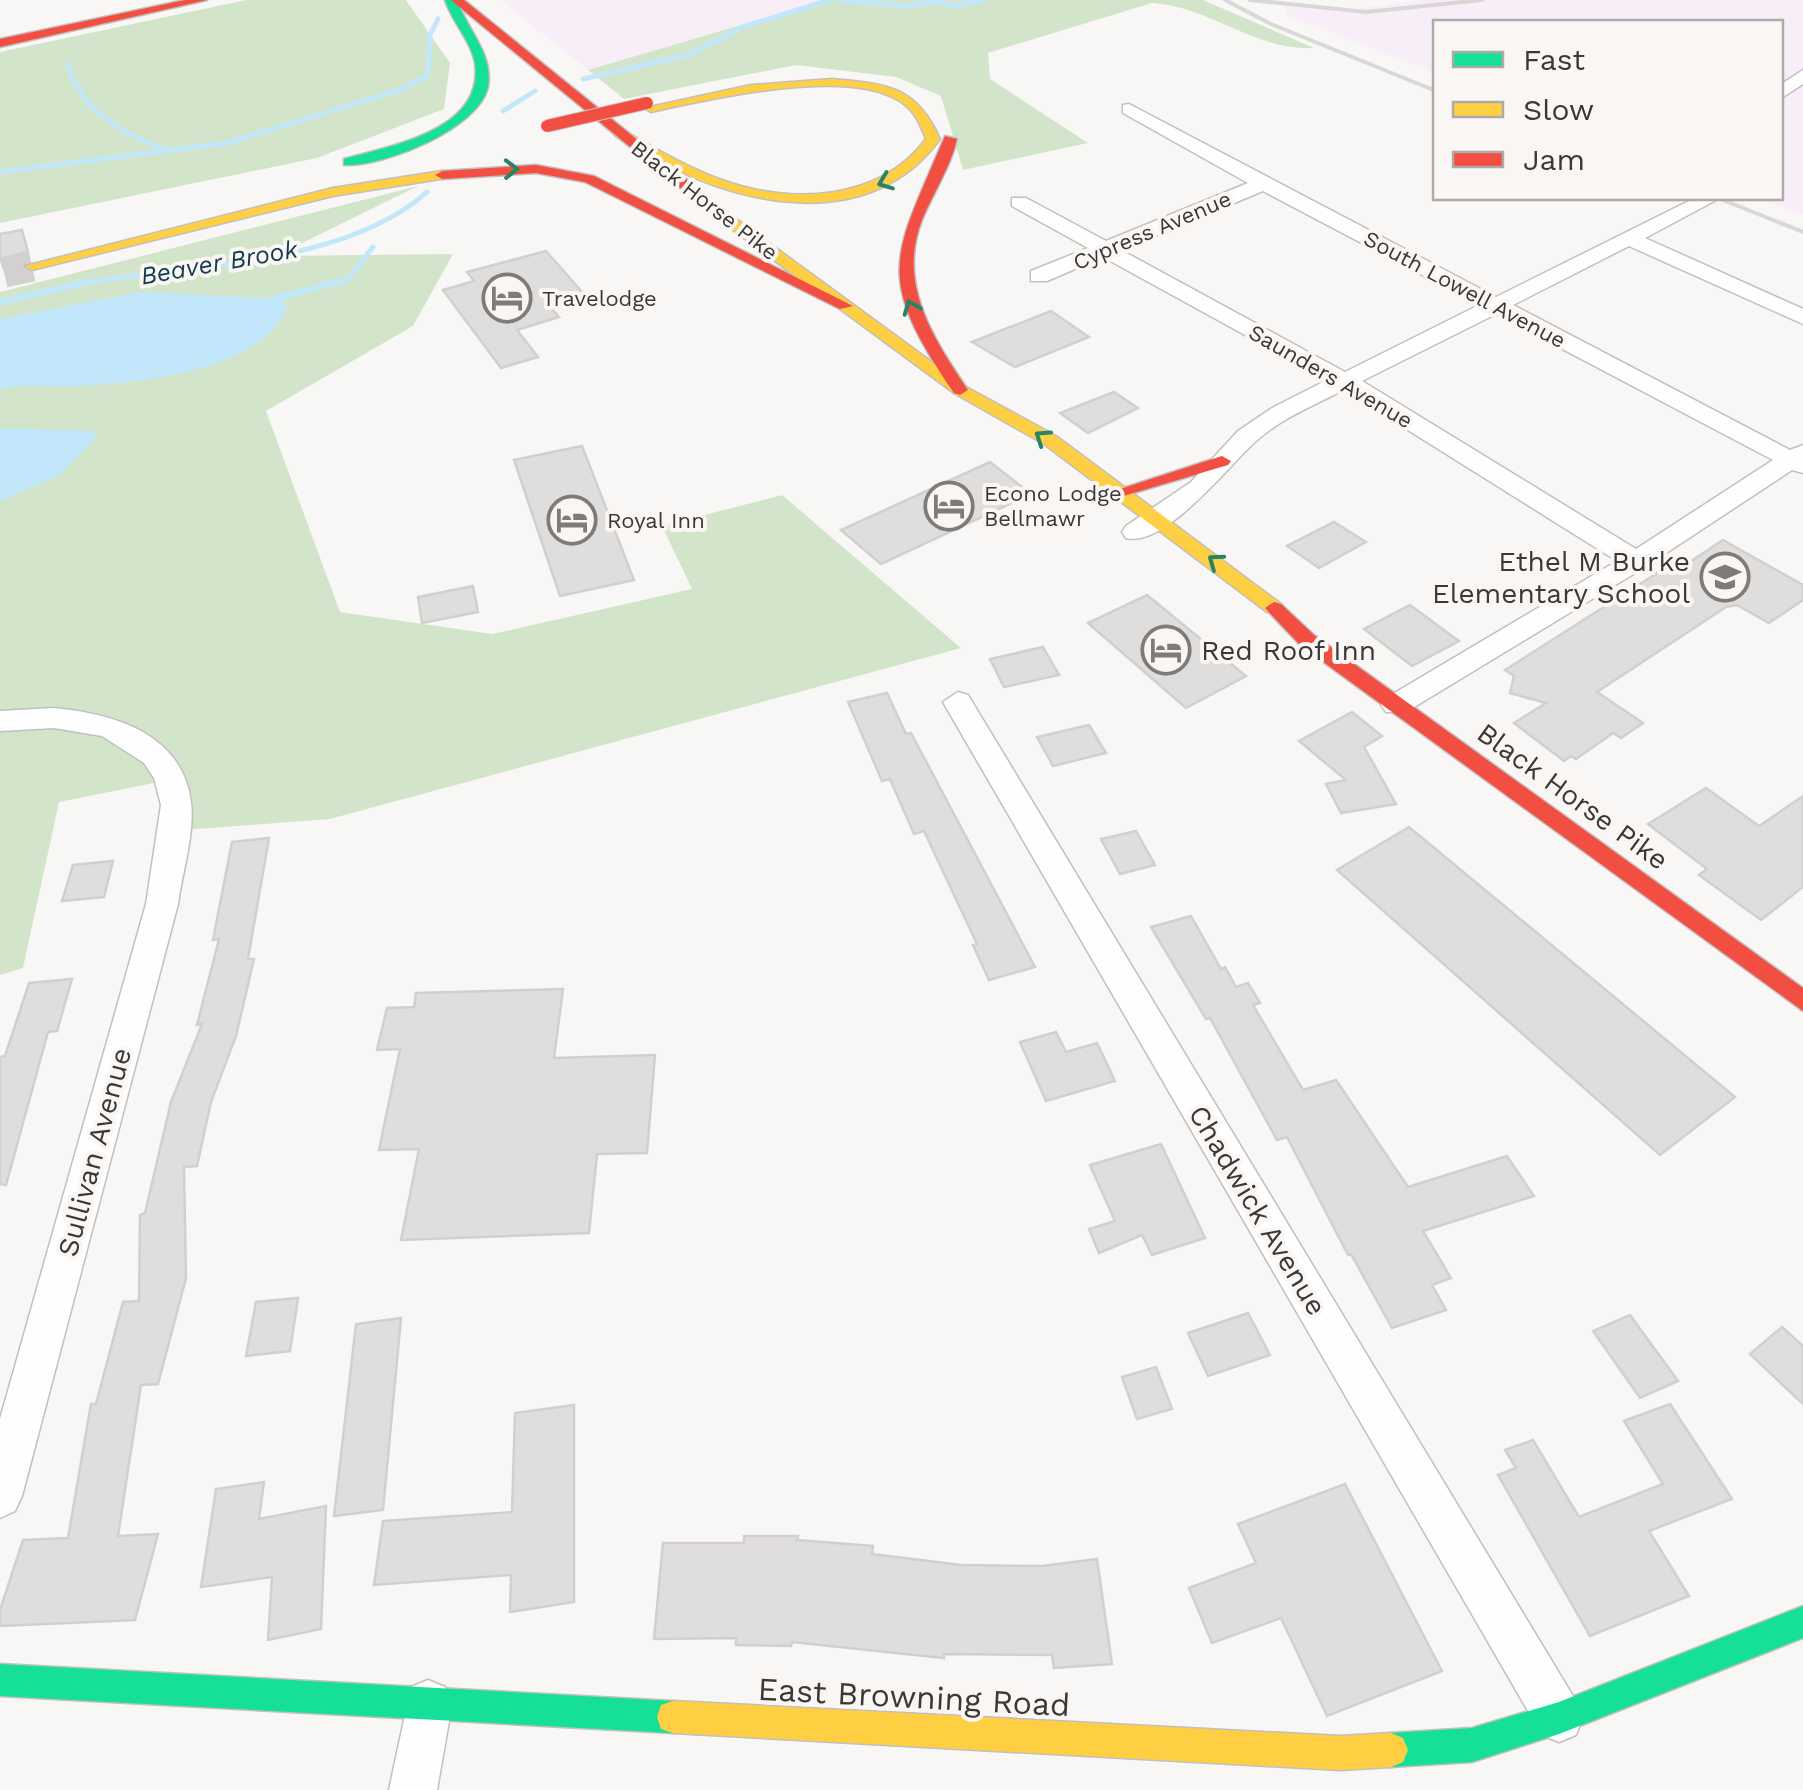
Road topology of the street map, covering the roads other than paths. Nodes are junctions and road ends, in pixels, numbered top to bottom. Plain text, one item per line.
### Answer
1 (108, 0) edge
2 (182, 0) edge
3 (201, 0) edge
4 (454, 0) edge
5 (0, 21) edge
6 (0, 39) edge
7 (1803, 75) edge
8 (1783, 92) edge
9 (649, 106) junction
10 (1129, 109) dead end
11 (541, 131) dead end
12 (621, 135) junction
13 (454, 148) dead end
14 (479, 148) dead end
15 (1264, 183) junction
16 (1706, 200) edge
17 (1019, 202) dead end
18 (188, 210) junction
19 (174, 230) junction
20 (1630, 239) junction
21 (1106, 249) junction
22 (1039, 276) dead end
23 (845, 306) junction
24 (1496, 306) junction
25 (1803, 318) edge
26 (1345, 381) junction
27 (960, 390) junction
28 (1799, 459) edge
29 (1222, 461) junction
30 (1120, 492) junction
31 (1146, 526) junction
32 (1636, 562) junction
33 (958, 702) dead end
34 (1396, 706) junction
35 (0, 721) edge
36 (1798, 990) edge
37 (0, 1496) edge
38 (1803, 1622) edge
39 (0, 1680) edge
40 (428, 1704) junction
41 (1558, 1718) junction
42 (413, 1790) edge

1 - 5 main road
2 - 6 main road
3 - 6 main road
4 - 12 main road, Black Horse Pike
4 - 18 main road
7 - 8 street
9 - 11 main road, bridge
9 -> 12 main road
27 -> 9 main road
10 - 15 street, South Lowell Avenue
12 - 23 main road, Black Horse Pike
13 - 18 main road
14 - 19 main road
15 - 21 street, Cypress Avenue
15 - 24 street, South Lowell Avenue
16 - 20 street
17 - 21 street, Saunders Avenue
18 - 19 main road
19 -> 23 main road
20 - 24 street
20 - 25 street
21 - 22 street, Cypress Avenue
21 - 26 street, Saunders Avenue
23 - 27 main road, Black Horse Pike
24 - 26 street
24 - 28 street, South Lowell Avenue
26 - 29 street
26 - 32 street, Saunders Avenue
30 -> 27 main road, Black Horse Pike
27 - 31 main road, Black Horse Pike
28 - 32 street
29 - 30 main road
29 - 31 street
30 - 31 main road, Black Horse Pike
31 - 34 main road, Black Horse Pike
32 - 34 street
33 - 41 street, Chadwick Avenue
34 - 36 main road, Black Horse Pike
35 - 37 street, Sullivan Avenue
38 - 41 main road, East Browning Road
39 - 40 main road, East Browning Road
40 - 41 main road, East Browning Road
40 - 42 street

